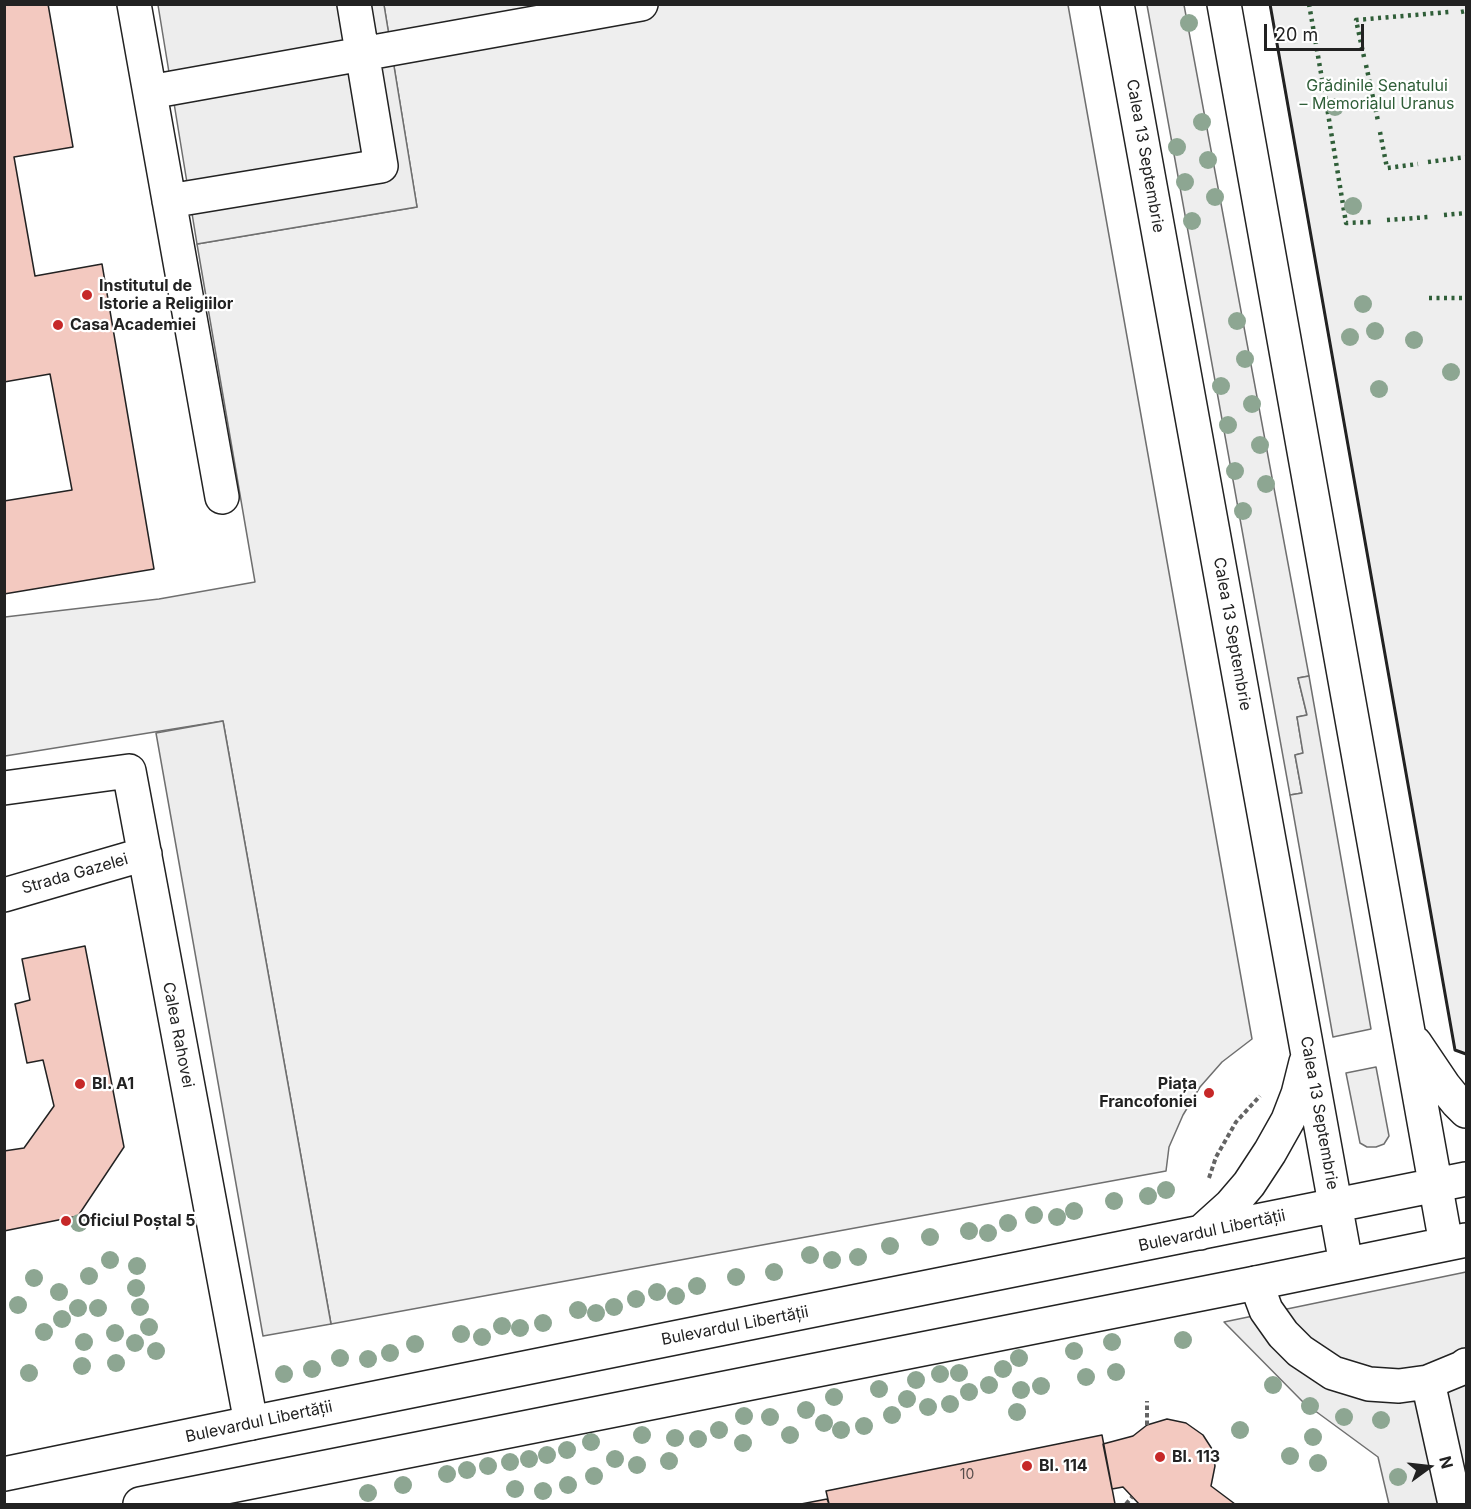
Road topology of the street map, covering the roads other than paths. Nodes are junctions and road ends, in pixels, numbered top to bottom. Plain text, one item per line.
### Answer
1 (134, 4) edge
2 (354, 4) edge
3 (641, 4) edge
4 (1117, 4) edge
5 (1224, 4) edge
6 (362, 54) junction
7 (150, 92) junction
8 (169, 201) junction
9 (222, 497) dead end
10 (4, 788) edge
11 (145, 854) junction
12 (4, 895) edge
13 (1407, 1031) junction
14 (1308, 1057) junction
15 (1467, 1111) edge
16 (1451, 1182) edge
17 (1335, 1205) junction
18 (1200, 1233) junction
19 (1456, 1242) edge
20 (1346, 1264) junction
21 (1256, 1283) junction
22 (1467, 1365) edge
23 (1428, 1382) junction
24 (250, 1423) junction
25 (4, 1474) edge
26 (140, 1504) edge
27 (1455, 1504) edge

1 - 7 main road
2 - 6 main road
3 - 6 main road
4 - 14 main road, Calea 13 Septembrie
5 - 13 main road
6 - 7 main road
6 - 8 main road
7 - 8 main road
8 - 9 main road
10 - 11 main road, Calea Rahovei
11 - 12 main road, Strada Gazelei
11 - 24 main road, Calea Rahovei
13 - 15 main road
13 - 16 main road
14 - 17 main road, Calea 13 Septembrie
14 - 18 main road
16 - 17 main road, Bulevardul Libertății
16 - 19 main road
17 - 18 main road, Bulevardul Libertății
17 - 20 main road, Calea 13 Septembrie
18 - 24 main road, Bulevardul Libertății
19 - 20 main road
20 - 21 main road
21 - 23 main road
21 - 26 main road
22 - 23 main road
23 - 27 main road
24 - 25 main road, Bulevardul Libertății

